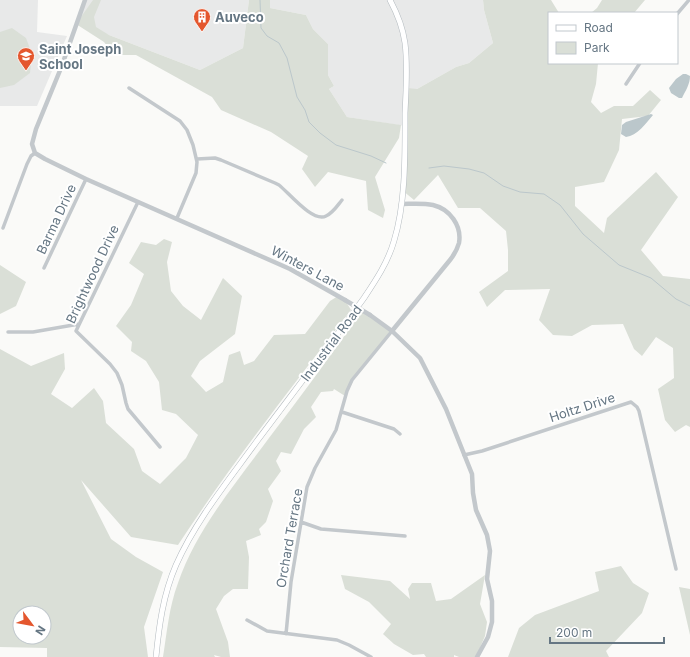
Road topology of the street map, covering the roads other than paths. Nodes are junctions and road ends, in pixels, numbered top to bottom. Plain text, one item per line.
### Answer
1 (85, 0) edge
2 (390, 0) edge
3 (690, 0) edge
4 (678, 13) edge
5 (639, 64) edge
6 (626, 84) dead end
7 (129, 88) dead end
8 (35, 153) junction
9 (197, 159) junction
10 (86, 179) junction
11 (342, 200) dead end
12 (138, 202) junction
13 (401, 204) junction
14 (176, 218) junction
15 (3, 228) dead end
16 (44, 268) dead end
17 (79, 324) junction
18 (392, 331) junction
19 (8, 332) dead end
20 (342, 412) junction
21 (400, 434) dead end
22 (160, 447) dead end
23 (464, 456) junction
24 (301, 522) junction
25 (405, 536) dead end
26 (676, 569) dead end
27 (247, 620) dead end
28 (286, 634) junction
29 (156, 657) edge
30 (371, 657) edge
31 (477, 657) edge

1 - 8 street
2 - 13 main road, Industrial Road
3 - 4 street
5 - 6 street
7 - 9 street
8 - 10 street, Winters Lane
8 - 15 street
9 - 11 street
9 - 14 street
10 - 12 street, Winters Lane
10 - 16 street, Barma Drive
12 - 14 street, Winters Lane
12 - 17 street, Brightwood Drive
13 - 18 street
13 - 29 main road, Industrial Road
14 - 18 street, Winters Lane, bridge
17 - 19 street
17 - 22 street, Brightwood Drive
18 - 20 street, Orchard Terrace
18 - 23 street, Winters Lane
20 - 21 street
20 - 24 street, Orchard Terrace
23 - 26 street, Holtz Drive
23 - 31 street, Winters Lane
24 - 25 street
24 - 28 street, Orchard Terrace
27 - 28 street
28 - 30 street

